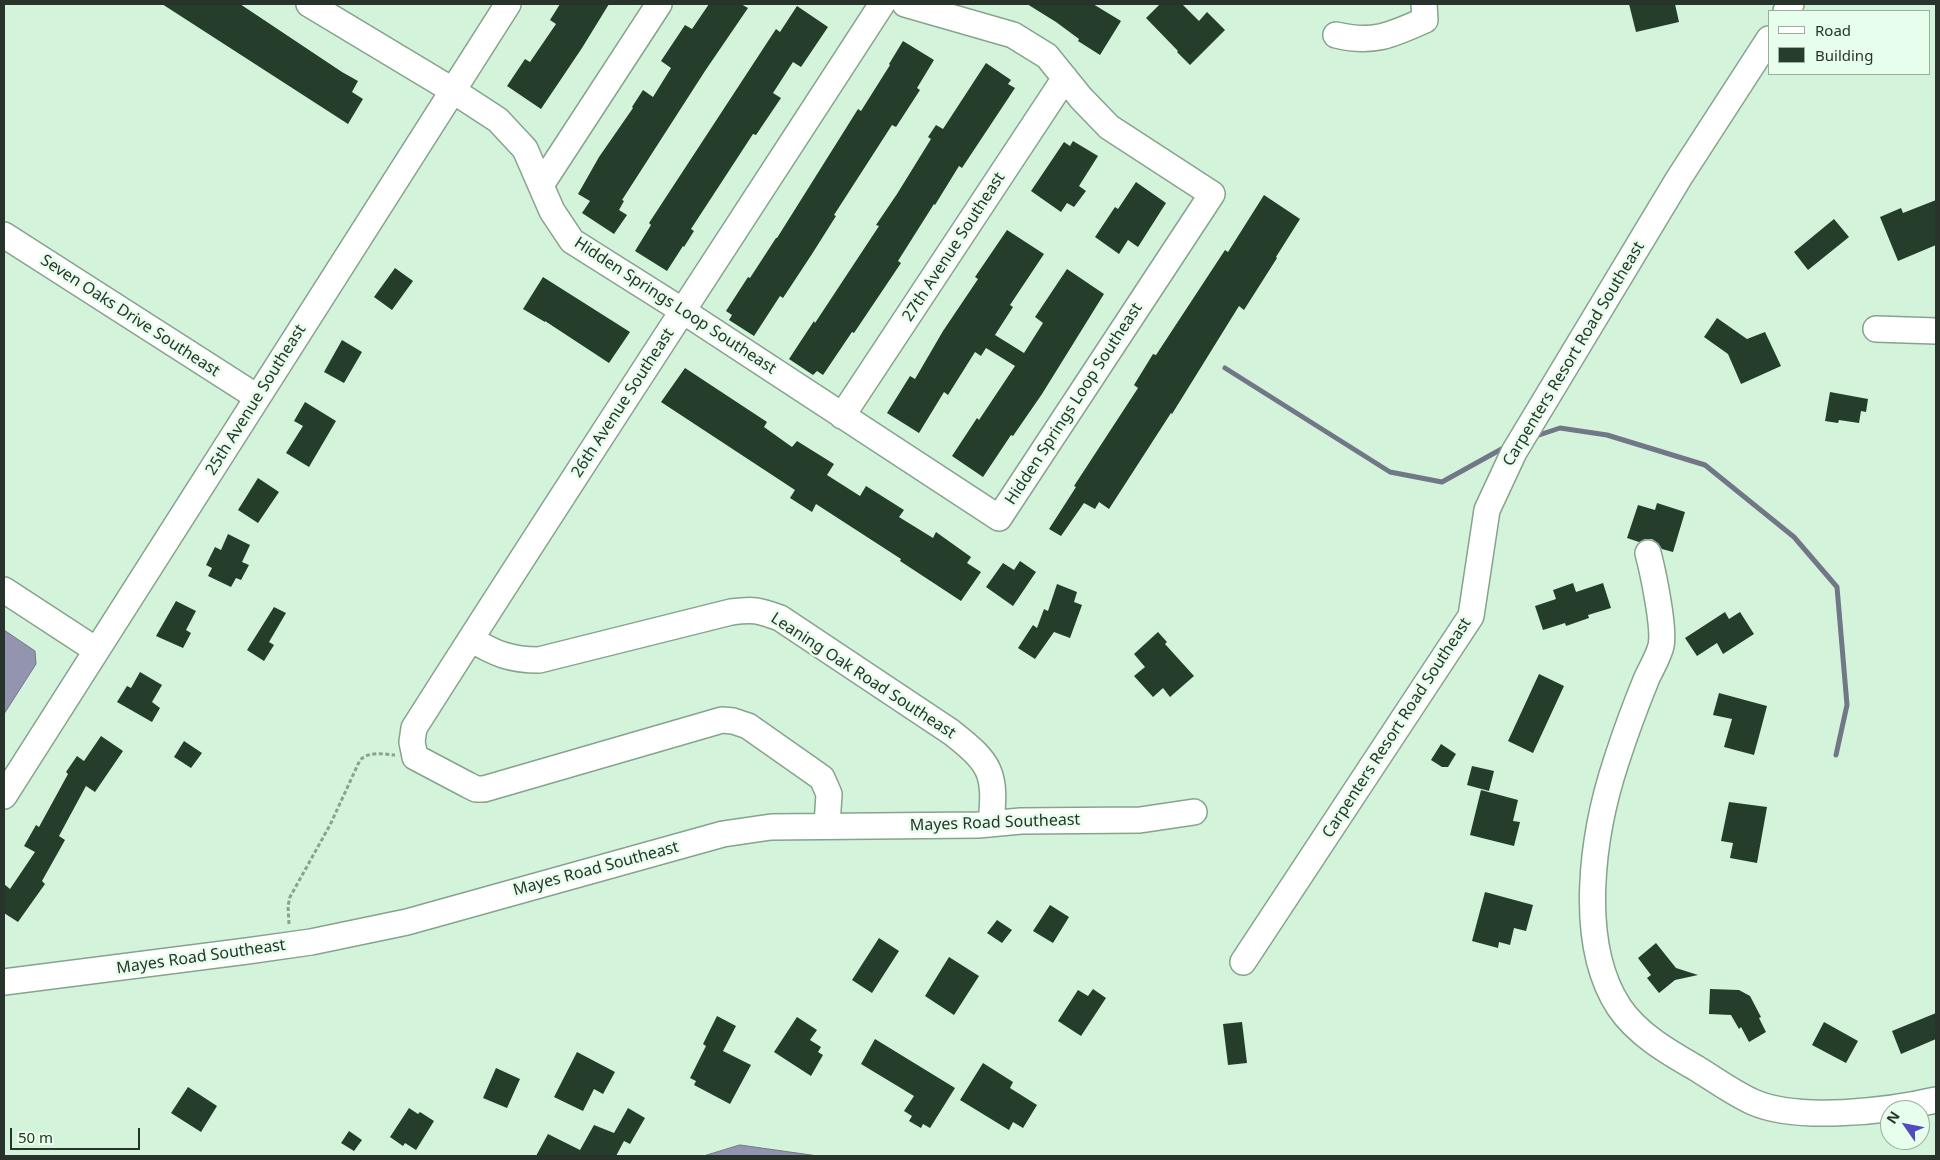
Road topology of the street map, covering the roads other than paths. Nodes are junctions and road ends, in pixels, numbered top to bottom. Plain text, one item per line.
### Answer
1 (309, 4) edge
2 (508, 4) edge
3 (659, 4) edge
4 (882, 4) edge
5 (905, 4) edge
6 (1424, 4) edge
7 (1336, 35) dead end
8 (1768, 40) edge
9 (1065, 78) junction
10 (452, 90) junction
11 (541, 185) junction
12 (4, 235) edge
13 (684, 311) junction
14 (1876, 329) dead end
15 (1936, 331) edge
16 (257, 397) junction
17 (842, 416) junction
18 (1648, 553) dead end
19 (4, 590) edge
20 (471, 639) junction
21 (96, 650) junction
22 (4, 796) edge
23 (1194, 812) dead end
24 (991, 824) junction
25 (827, 825) junction
26 (1243, 962) dead end
27 (4, 982) edge
28 (1936, 1100) edge

1 - 10 street, Hidden Springs Loop Southeast
2 - 10 street, 25th Avenue Southeast
3 - 11 street
4 - 13 street, 26th Avenue Southeast
5 - 9 street, Hidden Springs Loop Southeast
6 - 7 street
8 - 26 street, Carpenters Resort Road Southeast
9 - 17 street, 27th Avenue Southeast
9 - 17 street, Hidden Springs Loop Southeast
10 - 11 street, Hidden Springs Loop Southeast
10 - 16 street, 25th Avenue Southeast
11 - 13 street, Hidden Springs Loop Southeast
12 - 16 street, Seven Oaks Drive Southeast
13 - 17 street, Hidden Springs Loop Southeast
13 - 20 street, 26th Avenue Southeast
14 - 15 street
16 - 21 street, 25th Avenue Southeast
18 - 28 street
19 - 21 street
20 - 24 street, Leaning Oak Road Southeast
20 - 25 street, 26th Avenue Southeast
21 - 22 street, 25th Avenue Southeast
23 - 24 street, Mayes Road Southeast
24 - 25 street, Mayes Road Southeast
25 - 27 street, Mayes Road Southeast

